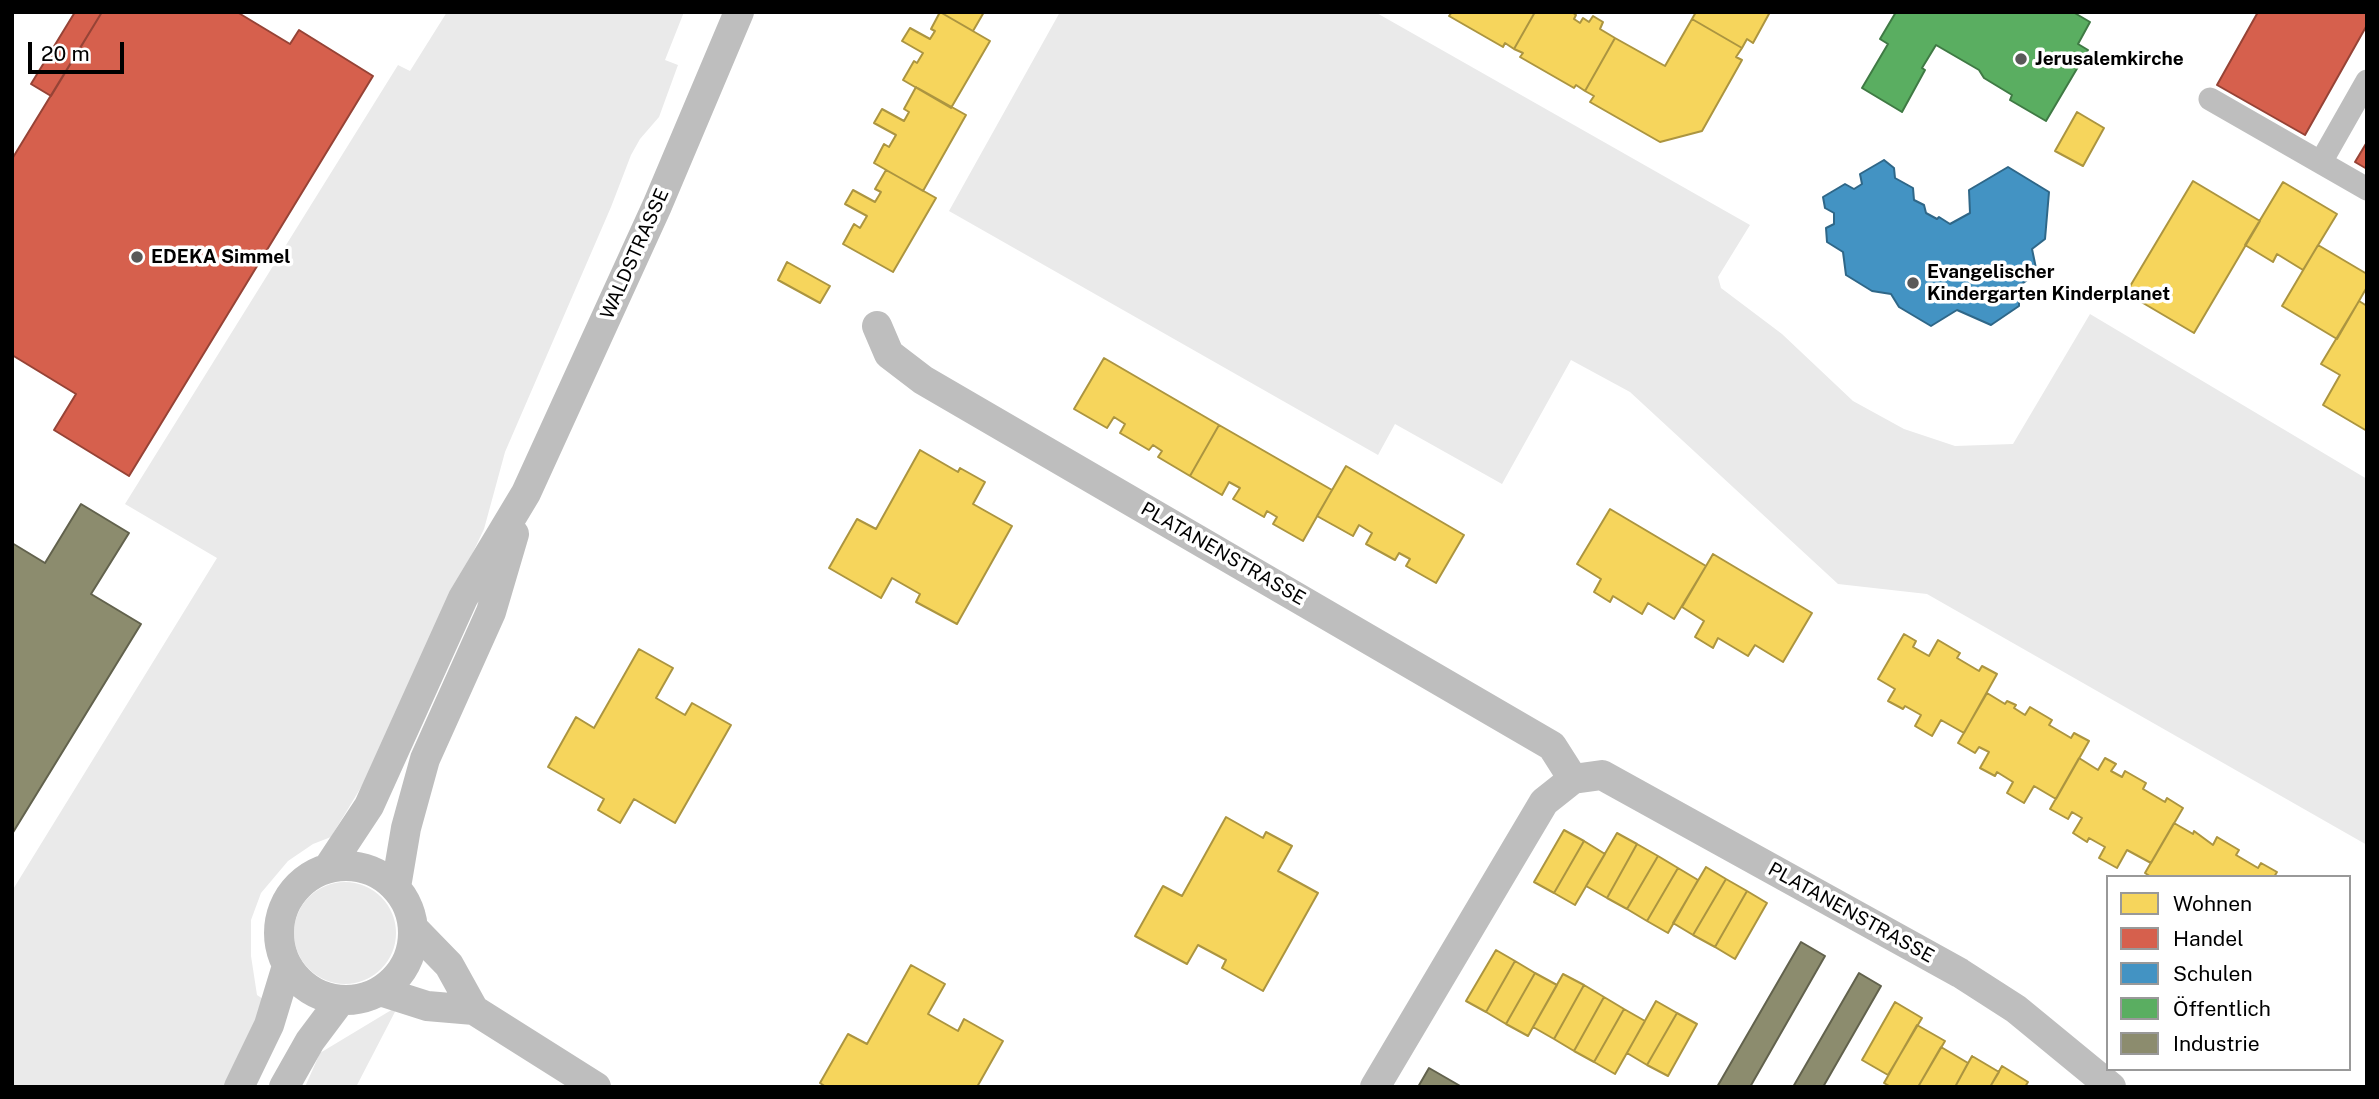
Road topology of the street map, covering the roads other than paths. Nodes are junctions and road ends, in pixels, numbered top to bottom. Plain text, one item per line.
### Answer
1 (738, 12) edge
2 (2367, 82) edge
3 (2210, 99) dead end
4 (2321, 162) junction
5 (2367, 189) edge
6 (877, 326) dead end
7 (526, 493) junction
8 (1573, 779) junction
9 (328, 868) junction
10 (396, 887) junction
11 (413, 928) junction
12 (287, 967) junction
13 (380, 991) junction
14 (340, 1001) junction
15 (474, 1010) junction
16 (239, 1087) edge
17 (285, 1087) edge
18 (596, 1087) edge
19 (1375, 1087) edge
20 (2111, 1087) edge

1 - 7 street, WALDSTRASSE
2 - 4 street
3 - 4 street
4 - 5 street
6 - 8 street, PLATANENSTRASSE
7 - 9 street, WALDSTRASSE
7 - 10 street, WALDSTRASSE
8 - 19 street
8 - 20 street, PLATANENSTRASSE
9 - 10 street
9 - 12 street, WALDSTRASSE
10 - 11 street
11 - 13 street
11 - 15 street
12 - 14 street
12 - 16 street
13 - 14 street
13 - 15 street
14 - 17 street
15 - 18 street

